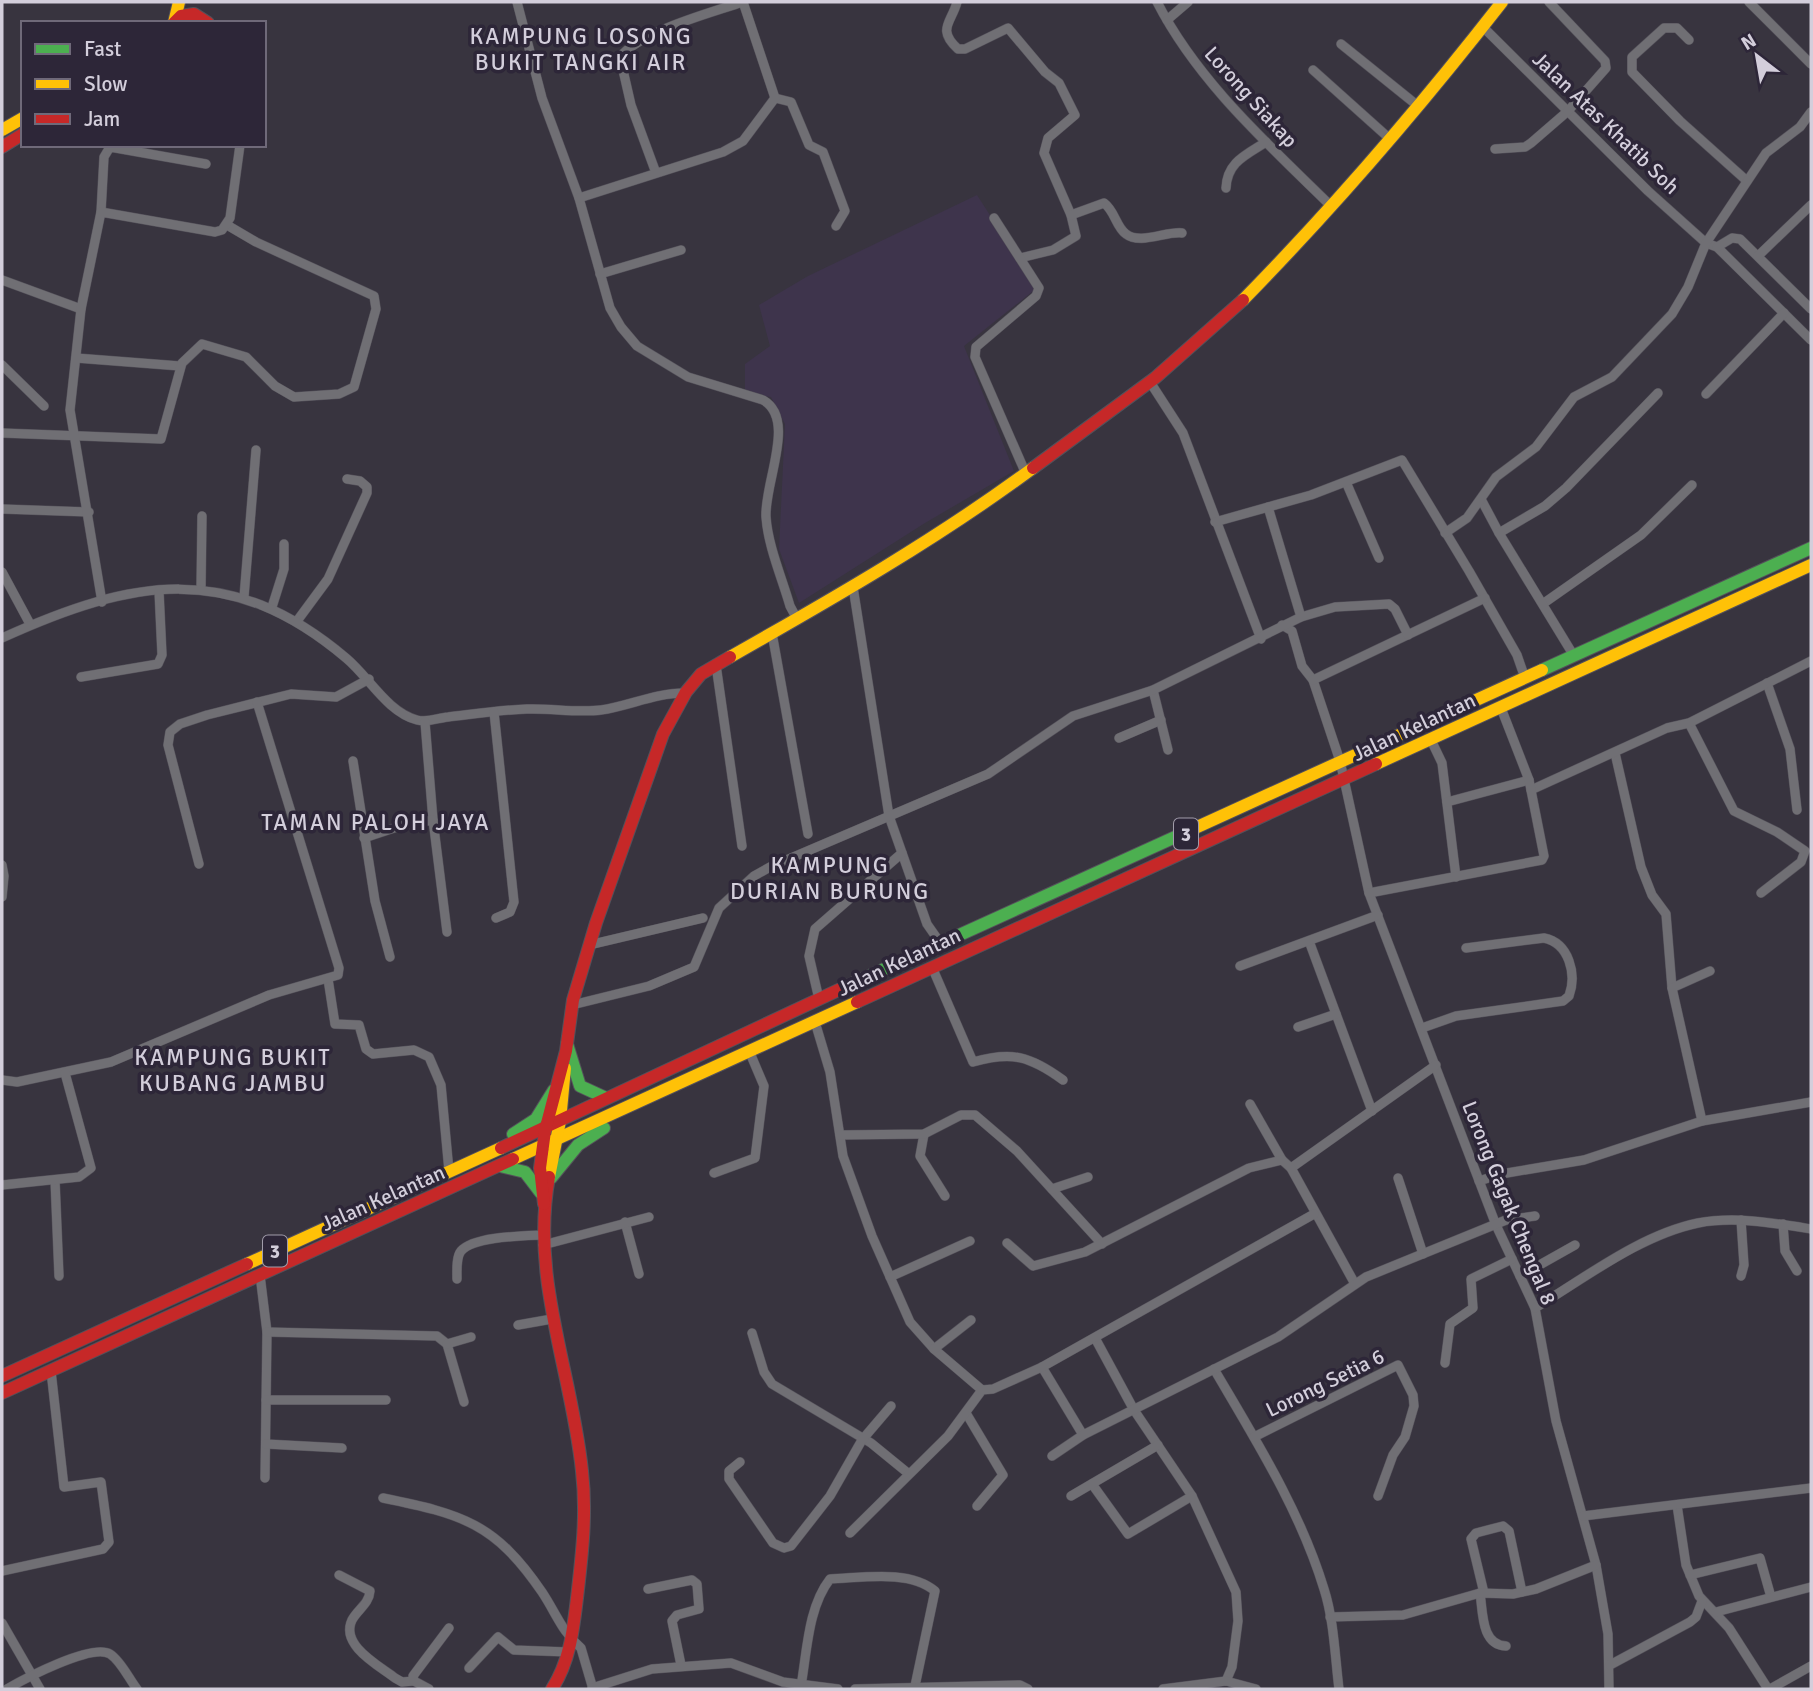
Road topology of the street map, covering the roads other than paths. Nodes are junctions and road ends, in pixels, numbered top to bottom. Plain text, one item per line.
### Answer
1 (178, 2) edge
2 (195, 2) edge
3 (517, 2) edge
4 (957, 2) edge
5 (1157, 2) edge
6 (1188, 2) edge
7 (1549, 2) edge
8 (1749, 2) edge
9 (1499, 3) edge
10 (1167, 20) junction
11 (174, 21) edge
12 (177, 21) edge
13 (207, 21) edge
14 (1483, 27) junction
15 (1689, 40) dead end
16 (1342, 44) dead end
17 (1811, 64) edge
18 (1313, 69) dead end
19 (775, 97) junction
20 (1418, 106) junction
21 (1567, 111) junction
22 (1811, 113) edge
23 (21, 119) edge
24 (2, 130) edge
25 (21, 135) edge
26 (1390, 139) junction
27 (1266, 142) junction
28 (2, 147) edge
29 (240, 147) edge
30 (1494, 149) dead end
31 (206, 164) dead end
32 (656, 173) junction
33 (1747, 181) junction
34 (1226, 188) dead end
35 (579, 198) junction
36 (1811, 205) edge
37 (1332, 207) junction
38 (101, 212) junction
39 (1071, 215) junction
40 (993, 218) dead end
41 (227, 225) junction
42 (836, 226) dead end
43 (1182, 233) dead end
44 (1706, 243) junction
45 (1717, 247) junction
46 (681, 250) dead end
47 (1758, 256) junction
48 (1020, 258) junction
49 (600, 274) junction
50 (2, 280) edge
51 (81, 309) junction
52 (1811, 309) edge
53 (1784, 313) junction
54 (1810, 335) edge
55 (76, 358) junction
56 (2, 365) edge
57 (180, 366) junction
58 (1150, 382) junction
59 (1658, 393) dead end
60 (1706, 394) dead end
61 (44, 406) dead end
62 (2, 433) edge
63 (76, 435) junction
64 (256, 450) dead end
65 (1026, 474) junction
66 (347, 479) dead end
67 (1346, 482) junction
68 (1692, 485) dead end
69 (1482, 501) junction
70 (1268, 507) junction
71 (2, 509) edge
72 (89, 512) junction
73 (202, 516) dead end
74 (1215, 522) junction
75 (1445, 533) junction
76 (1499, 533) junction
77 (284, 544) dead end
78 (1811, 548) edge
79 (1379, 558) dead end
80 (1811, 565) edge
81 (2, 572) edge
82 (853, 587) junction
83 (201, 588) junction
84 (159, 591) junction
85 (244, 597) junction
86 (1485, 598) junction
87 (102, 602) junction
88 (1544, 603) junction
89 (272, 607) junction
90 (1301, 617) junction
91 (796, 619) junction
92 (297, 621) junction
93 (30, 624) junction
94 (1282, 625) junction
95 (772, 633) junction
96 (1408, 635) junction
97 (2, 638) edge
98 (1261, 639) junction
99 (1574, 656) junction
100 (1811, 661) edge
101 (716, 665) junction
102 (81, 677) dead end
103 (1525, 678) junction
104 (369, 679) junction
105 (1313, 680) junction
106 (1767, 683) junction
107 (1153, 690) junction
108 (684, 693) junction
109 (257, 702) junction
110 (1501, 708) junction
111 (494, 712) junction
112 (1161, 720) junction
113 (425, 722) junction
114 (1689, 723) junction
115 (1119, 738) dead end
116 (1431, 740) junction
117 (1168, 750) dead end
118 (1615, 753) junction
119 (353, 761) dead end
120 (1340, 761) junction
121 (1529, 780) junction
122 (1344, 781) junction
123 (1531, 790) junction
124 (1447, 802) junction
125 (1797, 810) dead end
126 (889, 816) junction
127 (433, 820) junction
128 (808, 834) dead end
129 (364, 838) junction
130 (743, 846) dead end
131 (1808, 851) edge
132 (902, 853) junction
133 (199, 864) dead end
134 (2, 865) edge
135 (1456, 877) junction
136 (1369, 893) junction
137 (1761, 893) dead end
138 (2, 897) edge
139 (1378, 915) junction
140 (496, 918) dead end
141 (703, 918) dead end
142 (447, 932) dead end
143 (1309, 940) junction
144 (941, 944) junction
145 (589, 945) junction
146 (1466, 948) dead end
147 (390, 957) dead end
148 (1240, 966) dead end
149 (932, 967) junction
150 (1710, 971) dead end
151 (328, 979) junction
152 (1672, 988) junction
153 (825, 996) junction
154 (866, 998) junction
155 (572, 1005) junction
156 (1336, 1014) junction
157 (815, 1022) junction
158 (1298, 1027) dead end
159 (1422, 1028) junction
160 (567, 1044) junction
161 (751, 1053) junction
162 (564, 1061) junction
163 (1436, 1065) junction
164 (65, 1073) junction
165 (2, 1080) edge
166 (1063, 1080) dead end
167 (554, 1090) junction
168 (657, 1096) junction
169 (606, 1098) junction
170 (1811, 1102) edge
171 (1250, 1104) dead end
172 (1372, 1111) junction
173 (560, 1121) junction
174 (1702, 1121) junction
175 (547, 1127) junction
176 (924, 1134) junction
177 (840, 1135) junction
178 (557, 1140) junction
179 (543, 1146) junction
180 (472, 1160) junction
181 (1282, 1160) junction
182 (499, 1166) junction
183 (1291, 1168) junction
184 (449, 1171) junction
185 (714, 1172) dead end
186 (1088, 1177) dead end
187 (551, 1178) junction
188 (1398, 1178) dead end
189 (55, 1180) junction
190 (1479, 1181) junction
191 (2, 1185) edge
192 (1052, 1189) junction
193 (945, 1196) dead end
194 (543, 1199) junction
195 (1314, 1214) junction
196 (1535, 1216) dead end
197 (649, 1217) dead end
198 (1741, 1220) junction
199 (625, 1222) junction
200 (1783, 1224) junction
201 (1496, 1225) junction
202 (1811, 1229) edge
203 (543, 1240) junction
204 (970, 1241) dead end
205 (1007, 1243) dead end
206 (1102, 1244) junction
207 (1575, 1245) dead end
208 (1423, 1254) junction
209 (1512, 1259) junction
210 (1797, 1271) dead end
211 (639, 1274) dead end
212 (260, 1275) junction
213 (59, 1276) dead end
214 (1520, 1276) junction
215 (1741, 1276) dead end
216 (890, 1277) junction
217 (457, 1279) dead end
218 (1355, 1284) junction
219 (1535, 1308) junction
220 (552, 1319) junction
221 (971, 1320) dead end
222 (518, 1325) dead end
223 (267, 1332) junction
224 (752, 1334) dead end
225 (471, 1337) dead end
226 (1095, 1338) junction
227 (447, 1344) junction
228 (934, 1349) junction
229 (43, 1357) junction
230 (75, 1360) junction
231 (1446, 1363) dead end
232 (1042, 1367) junction
233 (1214, 1369) junction
234 (51, 1371) junction
235 (2, 1376) edge
236 (982, 1390) junction
237 (2, 1394) edge
238 (266, 1400) junction
239 (386, 1401) dead end
240 (464, 1402) dead end
241 (891, 1406) dead end
242 (1134, 1410) junction
243 (966, 1413) junction
244 (1083, 1435) junction
245 (1254, 1437) junction
246 (862, 1440) junction
247 (266, 1444) junction
248 (1158, 1445) junction
249 (342, 1448) dead end
250 (1052, 1456) dead end
251 (740, 1462) dead end
252 (909, 1475) junction
253 (265, 1479) dead end
254 (1092, 1484) junction
255 (1811, 1488) edge
256 (1071, 1496) dead end
257 (1192, 1496) junction
258 (1378, 1496) dead end
259 (383, 1498) dead end
260 (1677, 1505) junction
261 (977, 1506) dead end
262 (1583, 1516) junction
263 (850, 1533) dead end
264 (1592, 1568) junction
265 (2, 1571) edge
266 (339, 1575) dead end
267 (1690, 1575) junction
268 (1811, 1587) edge
269 (648, 1589) dead end
270 (1522, 1592) junction
271 (1482, 1593) junction
272 (1771, 1597) junction
273 (1702, 1601) junction
274 (1716, 1612) junction
275 (1330, 1618) junction
276 (2, 1623) edge
277 (449, 1628) dead end
278 (1506, 1646) dead end
279 (570, 1647) junction
280 (681, 1665) junction
281 (1611, 1665) junction
282 (1811, 1666) edge
283 (469, 1668) dead end
284 (33, 1674) junction
285 (414, 1681) junction
286 (1226, 1681) junction
287 (801, 1686) junction
288 (915, 1686) junction
289 (886, 1688) edge
290 (6, 1689) edge
291 (40, 1689) edge
292 (137, 1689) edge
293 (429, 1689) edge
294 (552, 1689) edge
295 (592, 1689) edge
296 (838, 1689) edge
297 (855, 1689) edge
298 (1028, 1689) edge
299 (1163, 1689) edge
300 (1256, 1689) edge
301 (1339, 1689) edge
302 (1609, 1689) edge
303 (1769, 1689) edge

1 - 11 main road
2 - 13 main road
3 - 35 street
4 - 39 street
5 - 10 street, Lorong Siakap
6 - 10 street
7 - 21 street
8 - 17 street
9 - 14 main road
10 - 27 street, Lorong Siakap
12 - 13 main road
14 - 20 main road
14 - 21 street, Jalan Atas Khatib Soh
15 - 33 street
16 - 20 street
18 - 26 street
19 - 32 street
19 - 32 street
19 - 42 street
20 - 26 main road
21 - 30 street
21 - 44 street, Jalan Atas Khatib Soh
22 - 33 street
23 - 24 main road
25 - 28 main road
26 - 37 main road
27 - 34 street
27 - 37 street, Lorong Siakap
29 - 41 street
31 - 38 street
32 - 35 street
33 - 44 street
35 - 49 street
36 - 47 street
37 - 58 main road
38 - 41 street
38 - 51 street
39 - 43 street
39 - 48 street
40 - 48 street
41 - 57 street
44 - 45 street
44 - 69 street
45 - 47 street
45 - 53 street
46 - 49 street
47 - 52 street
48 - 65 street
49 - 91 street
50 - 51 street
51 - 55 street
53 - 54 street
53 - 60 street
55 - 57 street
55 - 63 street
56 - 61 street
57 - 63 street
58 - 65 main road
58 - 74 street
59 - 76 street
62 - 63 street
63 - 72 street
64 - 85 street
65 - 82 main road
66 - 92 street
67 - 70 street
67 - 75 street
67 - 79 street
68 - 88 street
69 - 75 street
69 - 76 street
70 - 74 street
70 - 90 street
71 - 72 street
72 - 87 street
73 - 83 street
74 - 98 street
75 - 86 street
76 - 88 street
77 - 89 street
78 - 99 main road, Jalan Kelantan / 3
80 - 110 main road, Jalan Kelantan / 3
81 - 93 street
82 - 91 main road
82 - 126 street
83 - 84 street
83 - 85 street
84 - 87 street
84 - 102 street
85 - 89 street
86 - 96 street
86 - 103 street
87 - 93 street
88 - 99 street
89 - 92 street
90 - 94 street
90 - 96 street
91 - 95 main road
92 - 104 street
93 - 97 street
94 - 98 street
94 - 105 street, Lorong Gagak Chengal 8
95 - 101 main road
95 - 128 street
96 - 105 street
98 - 107 street
99 - 103 main road, Jalan Kelantan / 3
100 - 106 street
101 - 108 main road
101 - 130 street
103 - 120 main road, Jalan Kelantan / 3
104 - 109 street
104 - 113 street
105 - 120 street, Lorong Gagak Chengal 8
106 - 114 street
106 - 125 street
107 - 112 street
107 - 126 street
108 - 111 street
108 - 145 main road
109 - 133 street
109 - 151 street
110 - 116 main road, Jalan Kelantan / 3
110 - 121 street
111 - 113 street
111 - 140 street
112 - 115 street
112 - 117 street
113 - 127 street
114 - 118 street
114 - 131 street
116 - 122 main road, Jalan Kelantan / 3
116 - 124 street
118 - 123 street
118 - 152 street
119 - 129 street
120 - 122 street, Lorong Gagak Chengal 8
120 - 144 main road, Jalan Kelantan / 3
121 - 123 street
121 - 124 street
122 - 136 street, Lorong Gagak Chengal 8
122 - 149 main road, Jalan Kelantan / 3
123 - 135 street
124 - 135 street
126 - 132 street
126 - 155 street
127 - 129 street
127 - 142 street
129 - 147 street
131 - 137 street
132 - 144 street
132 - 153 street
134 - 138 street
135 - 136 street
136 - 139 street, Lorong Gagak Chengal 8
139 - 143 street
139 - 159 street, Lorong Gagak Chengal 8
141 - 145 street
143 - 148 street
143 - 156 street
144 - 153 main road, Jalan Kelantan / 3
145 - 155 main road
146 - 159 street
149 - 154 main road, Jalan Kelantan / 3
149 - 166 street
150 - 152 street
151 - 164 street
151 - 184 street
152 - 174 street
153 - 154 main road
153 - 169 main road, Jalan Kelantan / 3
154 - 157 main road, Jalan Kelantan / 3
155 - 160 main road
156 - 158 street
156 - 172 street
157 - 161 main road, Jalan Kelantan / 3
157 - 177 street
159 - 163 street, Lorong Gagak Chengal 8
160 - 162 main road
160 - 169 main road
161 - 168 main road, Jalan Kelantan / 3
161 - 185 street
162 - 167 main road
162 - 173 main road
163 - 172 street
163 - 190 street, Lorong Gagak Chengal 8
164 - 165 street
164 - 189 street
167 - 175 main road
167 - 180 main road
168 - 178 main road, Jalan Kelantan / 3
168 - 187 main road
169 - 173 main road, Jalan Kelantan / 3
170 - 174 street
171 - 181 street
172 - 183 street
173 - 175 main road, Jalan Kelantan / 3
173 - 178 main road
174 - 190 street
175 - 179 main road
175 - 180 main road, Jalan Kelantan / 3
176 - 177 street
176 - 192 street
176 - 193 street
177 - 216 street
178 - 179 main road, Jalan Kelantan / 3
178 - 187 main road
179 - 182 main road, Jalan Kelantan / 3
179 - 194 main road
180 - 184 main road, Jalan Kelantan / 3
181 - 183 street
181 - 206 street
182 - 194 main road
182 - 212 main road, Jalan Kelantan / 3
183 - 195 street
184 - 229 main road, Jalan Kelantan / 3
186 - 192 street
187 - 194 main road
188 - 208 street
189 - 191 street
189 - 213 street
190 - 201 street, Lorong Gagak Chengal 8
192 - 206 street
194 - 203 main road
195 - 218 street
195 - 226 street
196 - 201 street
197 - 199 street
198 - 200 street
198 - 215 street
198 - 219 street
199 - 203 street
199 - 211 street
200 - 202 street
200 - 210 street
201 - 208 street
201 - 209 street, Lorong Gagak Chengal 8
203 - 217 street
203 - 220 main road
204 - 216 street
205 - 206 street
207 - 214 street
208 - 218 street
209 - 214 street, Lorong Gagak Chengal 8
209 - 231 street
212 - 223 street
212 - 230 main road, Jalan Kelantan / 3
214 - 219 street, Lorong Gagak Chengal 8
216 - 228 street
218 - 233 street
219 - 262 street, Lorong Gagak Chengal 8
220 - 222 street
220 - 279 main road
221 - 228 street
223 - 227 street
223 - 238 street
224 - 246 street
225 - 227 street
226 - 232 street
226 - 242 street
227 - 240 street
228 - 236 street
229 - 230 main road
229 - 235 main road, Jalan Kelantan / 3
230 - 234 main road, Jalan Kelantan / 3
232 - 236 street
232 - 244 street
233 - 242 street
233 - 245 street
234 - 237 main road, Jalan Kelantan / 3
234 - 265 street
236 - 243 street
238 - 239 street
238 - 247 street
241 - 246 street
242 - 244 street
242 - 248 street
243 - 252 street
243 - 261 street
244 - 250 street
245 - 258 street, Lorong Setia 6
245 - 275 street
246 - 251 street
246 - 252 street
247 - 249 street
247 - 253 street
248 - 254 street
248 - 257 street
252 - 263 street
254 - 256 street
254 - 257 street
255 - 260 street
257 - 286 street
259 - 279 street
260 - 262 street
260 - 267 street
262 - 264 street, Lorong Gagak Chengal 8
264 - 270 street
264 - 281 street, Lorong Gagak Chengal 8
266 - 285 street
267 - 272 street
267 - 273 street
268 - 272 street
269 - 280 street
270 - 271 street
270 - 271 street
271 - 275 street
271 - 278 street
272 - 274 street
273 - 274 street
273 - 281 street
274 - 303 street
275 - 301 street
276 - 284 street
277 - 285 street
279 - 283 street
279 - 294 main road
279 - 295 street
280 - 287 street
280 - 295 street
281 - 302 street, Lorong Gagak Chengal 8
282 - 303 street
284 - 290 street
284 - 291 street
284 - 292 street
285 - 293 street
286 - 299 street
286 - 300 street
287 - 288 street
287 - 296 street
288 - 289 street
288 - 298 street
289 - 297 street

